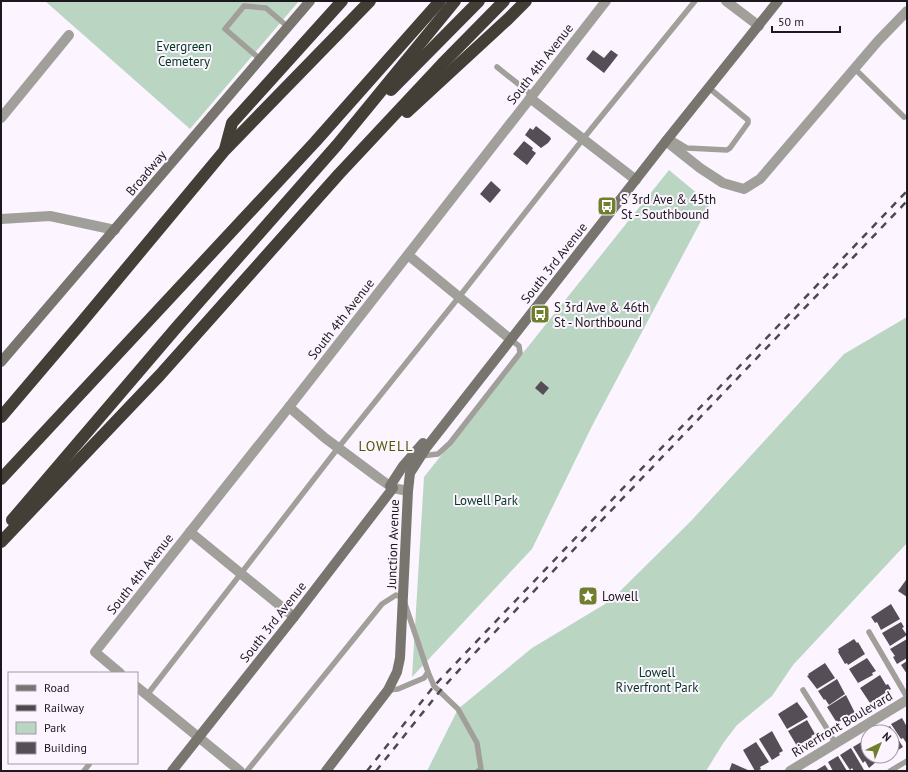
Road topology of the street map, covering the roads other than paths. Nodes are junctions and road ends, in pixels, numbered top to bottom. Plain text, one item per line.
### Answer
1 (342, 1) edge
2 (370, 1) edge
3 (440, 1) edge
4 (455, 1) edge
5 (479, 1) edge
6 (504, 1) edge
7 (526, 1) edge
8 (606, 1) edge
9 (695, 1) edge
10 (726, 1) edge
11 (778, 1) edge
12 (307, 2) edge
13 (907, 12) edge
14 (759, 26) junction
15 (288, 27) junction
16 (69, 35) dead end
17 (260, 59) junction
18 (497, 67) dead end
19 (855, 69) junction
20 (709, 88) junction
21 (531, 97) junction
22 (904, 117) dead end
23 (1, 118) edge
24 (583, 139) junction
25 (668, 139) junction
26 (337, 145) junction
27 (224, 150) junction
28 (340, 174) junction
29 (636, 180) junction
30 (1, 219) edge
31 (115, 230) junction
32 (408, 254) junction
33 (460, 297) junction
34 (510, 339) junction
35 (1, 362) edge
36 (289, 407) junction
37 (454, 412) junction
38 (1, 417) edge
39 (338, 448) junction
40 (421, 456) junction
41 (1, 480) edge
42 (391, 487) junction
43 (408, 491) junction
44 (190, 532) junction
45 (1, 533) edge
46 (1, 542) edge
47 (240, 573) junction
48 (403, 598) junction
49 (294, 617) junction
50 (869, 632) dead end
51 (119, 672) edge
52 (428, 672) junction
53 (138, 688) edge
54 (388, 690) junction
55 (803, 690) dead end
56 (147, 695) junction
57 (907, 696) edge
58 (907, 700) edge
59 (199, 737) junction
60 (835, 744) junction
61 (907, 760) edge
62 (480, 770) edge
63 (172, 771) edge
64 (240, 771) edge
65 (247, 771) edge
66 (326, 771) edge
67 (790, 771) edge
68 (890, 771) edge

1 - 27 highway
2 - 27 highway
3 - 41 highway
4 - 26 highway
5 - 26 highway
6 - 28 highway
7 - 28 highway
8 - 21 street, South 4th Avenue
9 - 24 lane
10 - 14 street
11 - 14 street, South 3rd Avenue
12 - 15 street, Broadway
13 - 19 street
14 - 20 street, South 3rd Avenue
15 - 17 street, Broadway
15 - 17 lane
16 - 23 street
17 - 31 street, Broadway
18 - 21 lane
19 - 22 lane
19 - 25 street
20 - 25 street, South 3rd Avenue
20 - 25 lane
21 - 24 street
21 - 32 street, South 4th Avenue
24 - 29 street
24 - 33 lane
25 - 29 street, South 3rd Avenue
26 - 45 highway
27 - 38 highway
28 - 46 highway
29 - 34 street, South 3rd Avenue
30 - 31 street
31 - 35 street, Broadway
32 - 33 street
32 - 36 street, South 4th Avenue
33 - 34 street
33 - 39 lane
34 - 37 street, South 3rd Avenue
34 - 40 lane
36 - 39 street
36 - 44 street, South 4th Avenue
37 - 40 street, South 3rd Avenue
37 - 42 street, South 3rd Avenue
39 - 42 street
39 - 47 lane
40 - 43 street, South 3rd Avenue
42 - 43 street
42 - 49 street, South 3rd Avenue
43 - 48 street, Junction Avenue
44 - 47 street
44 - 51 street, South 4th Avenue
47 - 49 street
47 - 56 lane
48 - 52 lane
48 - 54 street, Junction Avenue
48 - 65 lane
49 - 59 street, South 3rd Avenue
50 - 57 lane
52 - 54 lane
52 - 62 lane
53 - 56 street
54 - 66 street, Junction Avenue
55 - 60 lane
56 - 59 street
58 - 60 street, Riverfront Boulevard
59 - 63 street, South 3rd Avenue
59 - 64 street
60 - 67 street, Riverfront Boulevard
61 - 68 lane

